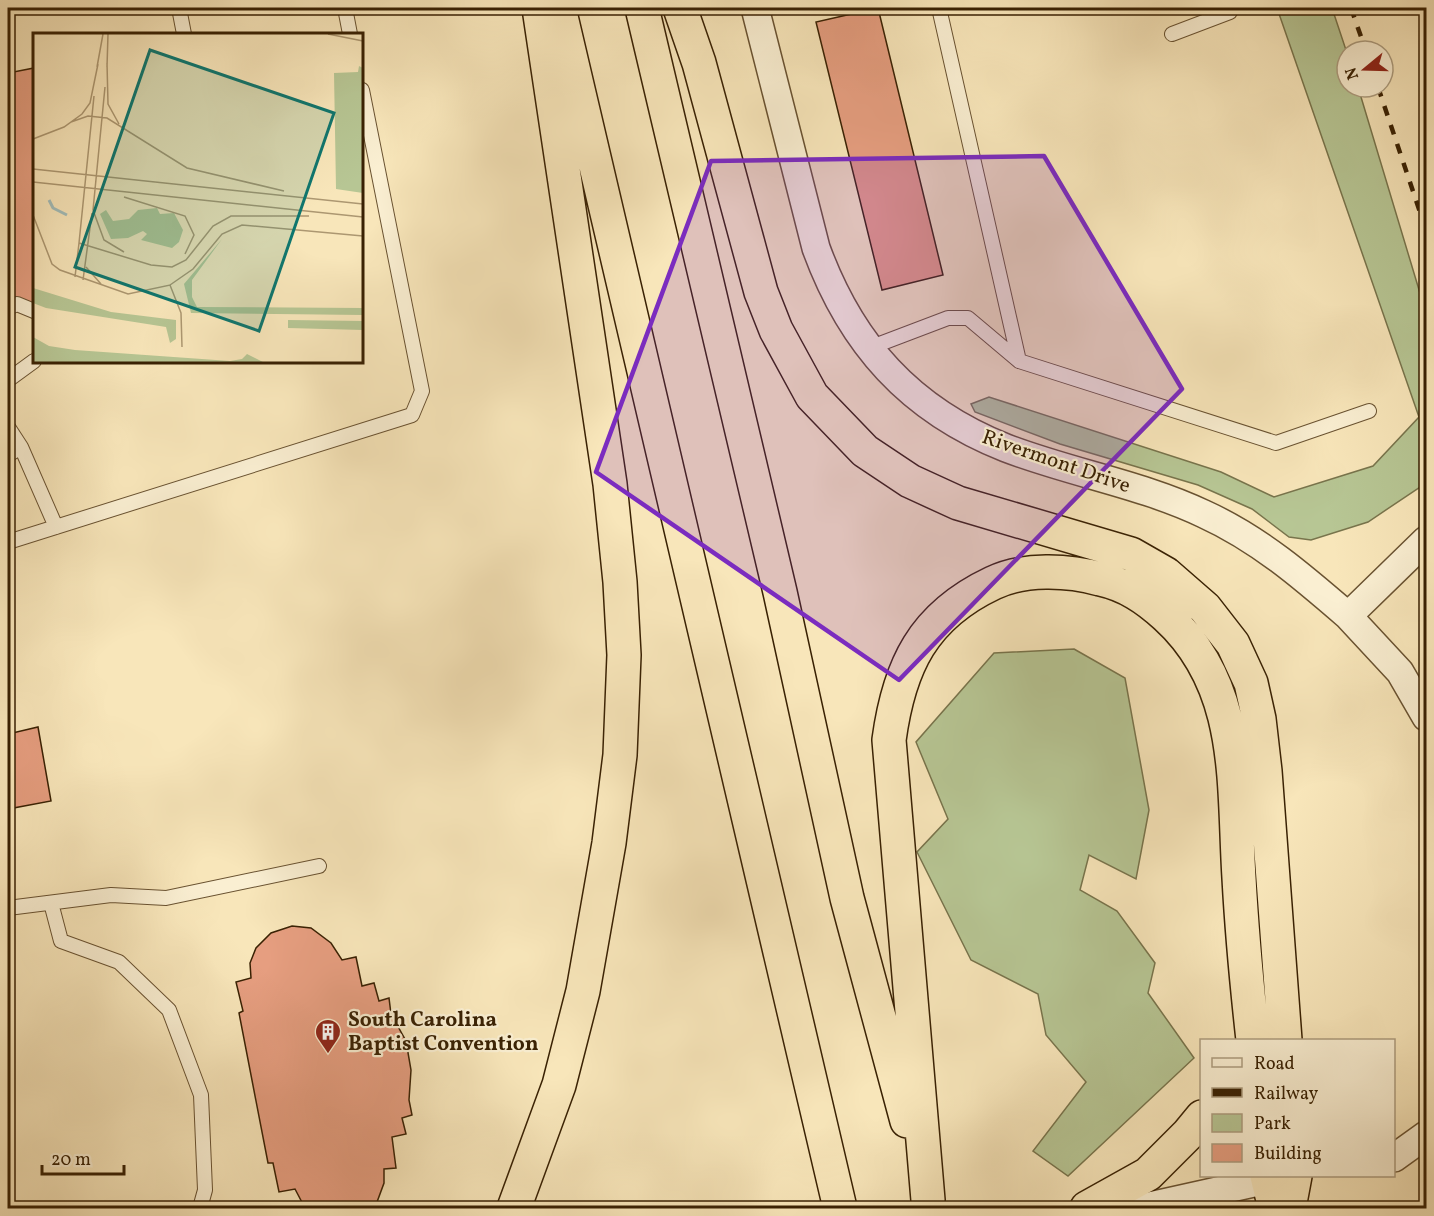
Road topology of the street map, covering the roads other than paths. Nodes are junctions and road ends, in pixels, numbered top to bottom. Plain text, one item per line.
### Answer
1 (179, 8) edge
2 (345, 8) edge
3 (539, 8) edge
4 (559, 8) edge
5 (642, 8) edge
6 (680, 8) edge
7 (755, 8) edge
8 (939, 8) edge
9 (1230, 12) dead end
10 (184, 33) edge
11 (350, 33) edge
12 (1172, 34) dead end
13 (363, 95) edge
14 (8, 308) edge
15 (33, 311) edge
16 (869, 348) junction
17 (1019, 361) junction
18 (33, 362) edge
19 (8, 380) edge
20 (1369, 411) dead end
21 (8, 427) edge
22 (21, 447) junction
23 (8, 455) edge
24 (56, 527) junction
25 (1426, 540) edge
26 (8, 543) edge
27 (1348, 616) junction
28 (1426, 717) edge
29 (319, 866) dead end
30 (51, 903) junction
31 (8, 908) edge
32 (1243, 956) junction
33 (1235, 1039) edge
34 (1253, 1039) edge
35 (1285, 1039) edge
36 (1200, 1119) edge
37 (1426, 1135) edge
38 (1426, 1154) edge
39 (1395, 1158) edge
40 (1395, 1159) edge
41 (1285, 1186) edge
42 (929, 1204) edge
43 (200, 1209) edge
44 (514, 1209) edge
45 (840, 1209) edge
46 (1088, 1209) edge
47 (1141, 1209) edge

1 - 10 lane
2 - 11 lane
3 - 44 highway
4 - 45 highway
5 - 42 highway
6 - 35 highway
7 - 16 street, Rivermont Drive
8 - 17 lane
9 - 12 lane
13 - 24 lane
14 - 15 lane
16 - 17 lane
16 - 27 street, Rivermont Drive
17 - 20 lane
18 - 19 lane
21 - 22 lane
22 - 23 lane
22 - 24 lane
24 - 26 lane
25 - 27 street
27 - 28 street, Rivermont Drive
29 - 30 lane
30 - 31 lane
30 - 43 lane
32 - 33 highway
32 - 34 highway
32 - 42 highway
36 - 46 highway
37 - 39 street
38 - 40 street
41 - 47 street

